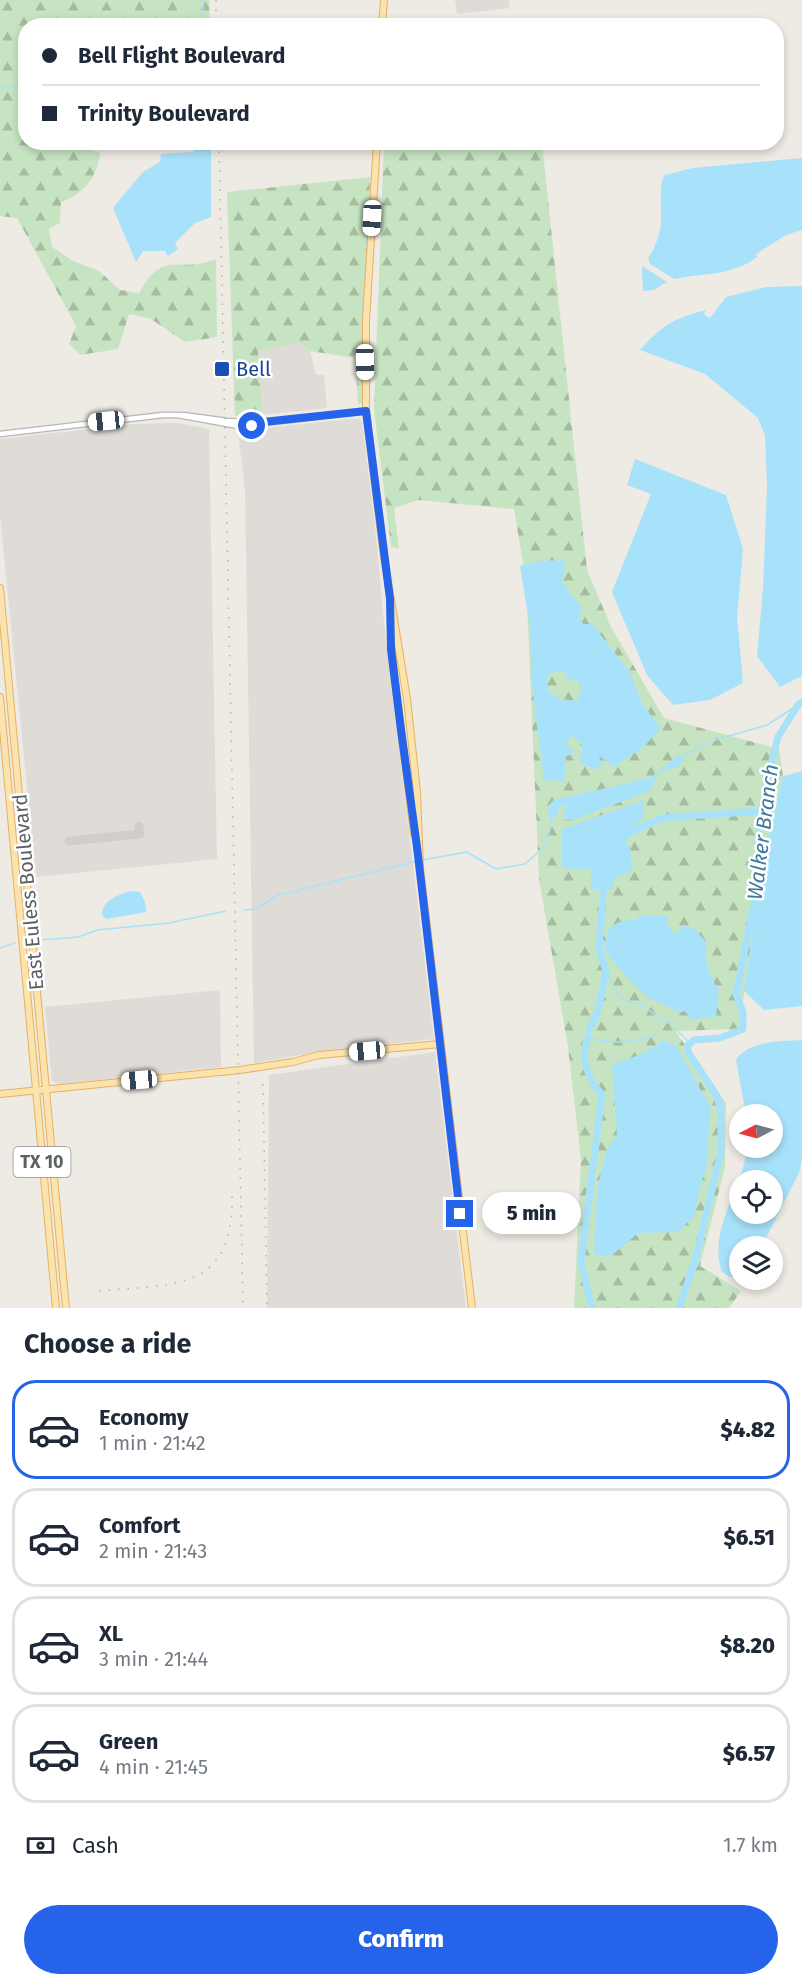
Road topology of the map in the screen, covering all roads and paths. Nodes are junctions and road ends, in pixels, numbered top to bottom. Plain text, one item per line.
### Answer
1 (384, 0) edge
2 (382, 18) edge
3 (377, 150) edge
4 (366, 411) junction
5 (0, 434) edge
6 (0, 588) edge
7 (1, 608) edge
8 (0, 697) edge
9 (440, 1044) junction
10 (46, 1090) junction
11 (36, 1091) junction
12 (0, 1094) edge
13 (56, 1308) edge
14 (66, 1308) edge
15 (472, 1308) edge

1 - 2 main road
3 - 4 main road
4 - 5 street
4 - 9 main road
6 - 7 main road, East Euless Boulevard / TX 10
7 - 10 main road, East Euless Boulevard / TX 10
8 - 11 main road, East Euless Boulevard / TX 10
9 - 10 main road
9 - 15 main road
10 - 11 main road
10 - 14 main road, TX 10
11 - 12 main road
11 - 13 main road, TX 10

